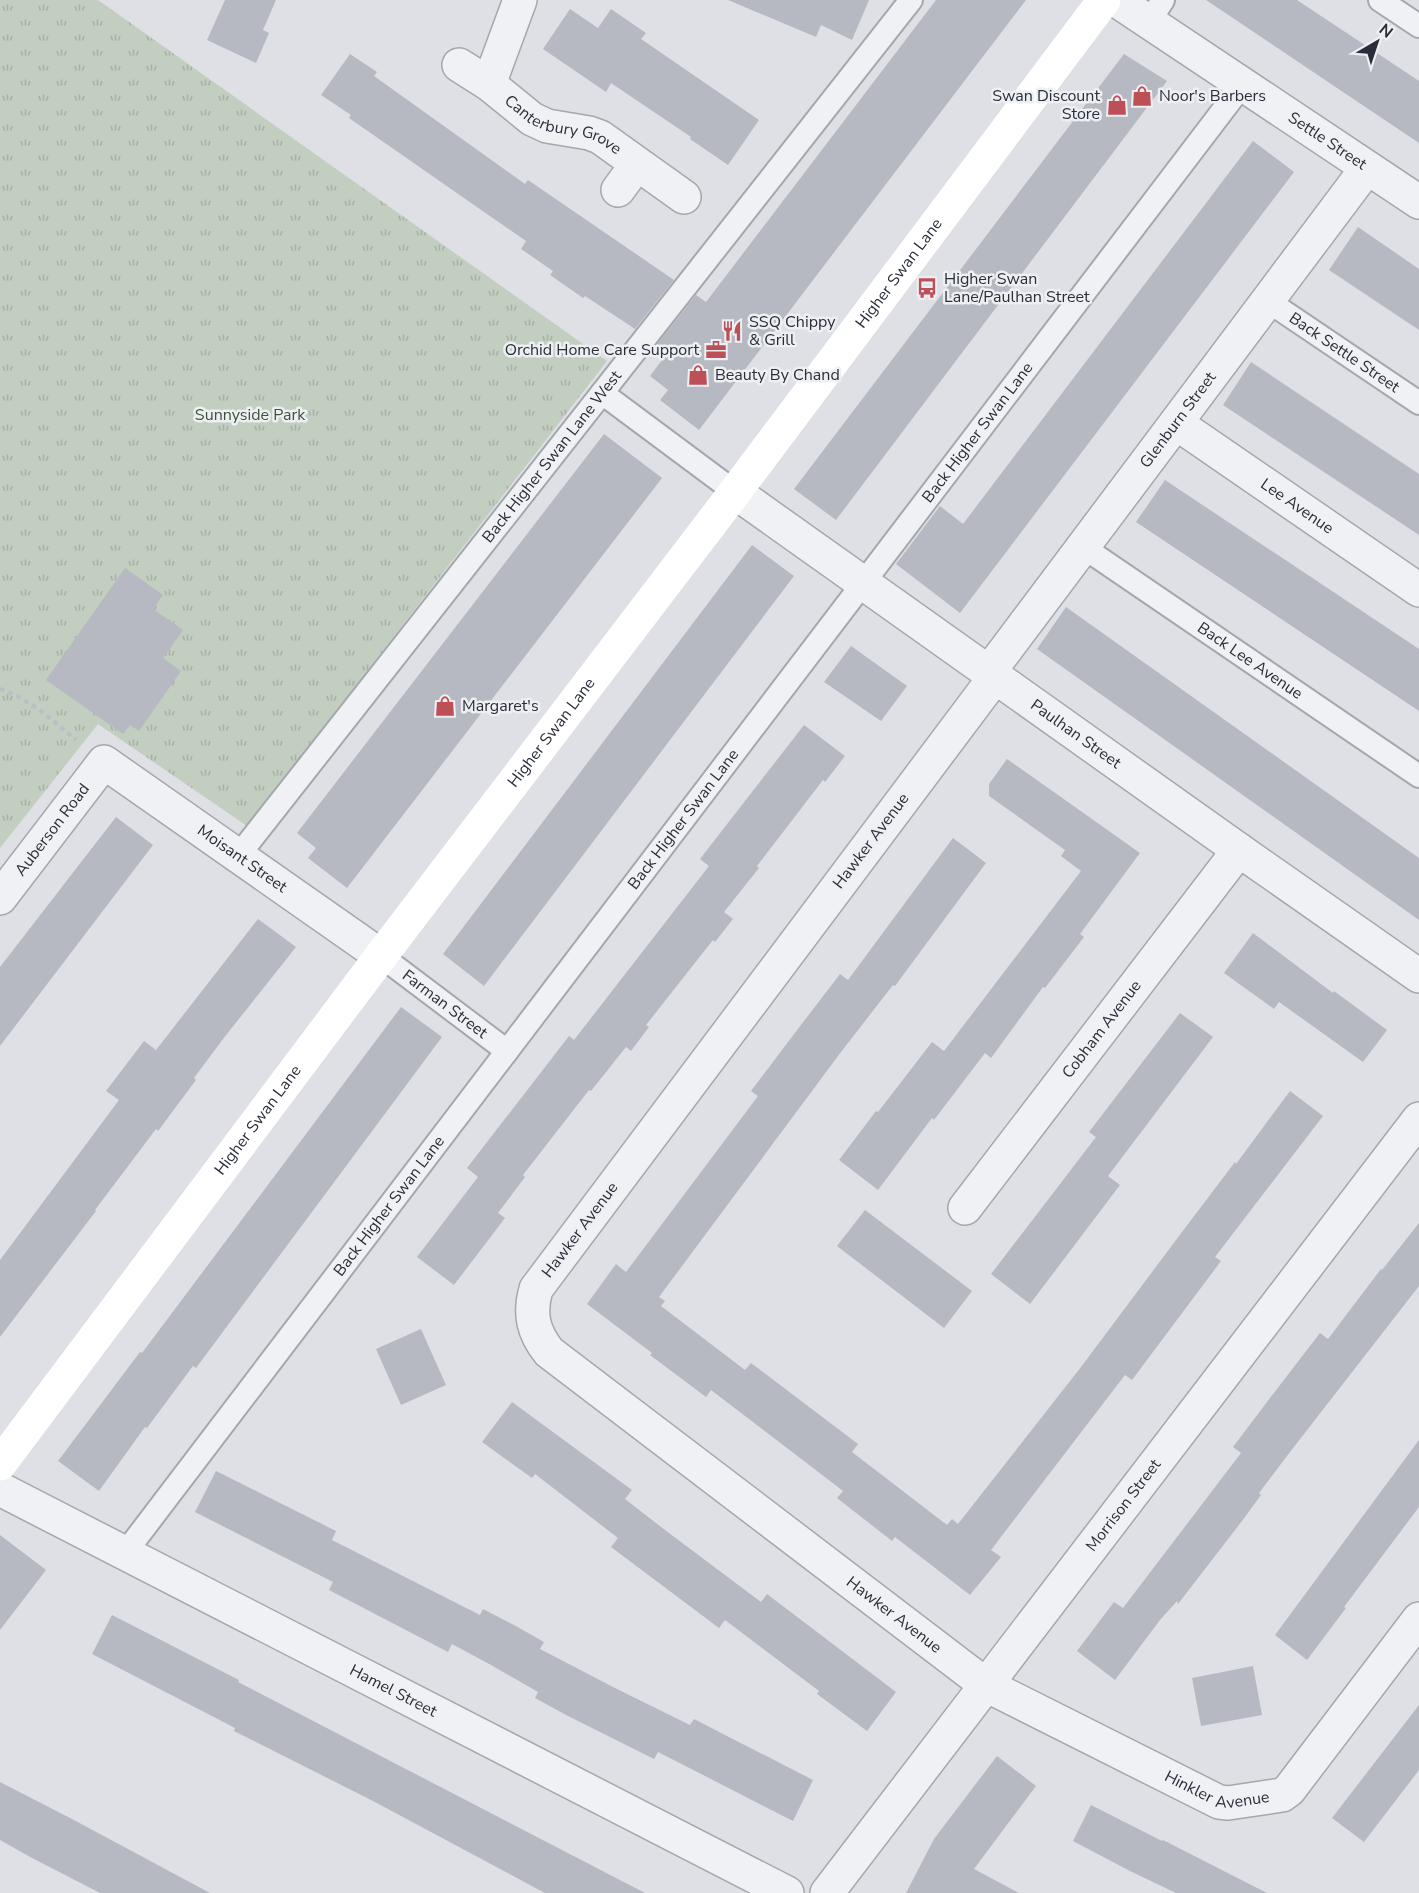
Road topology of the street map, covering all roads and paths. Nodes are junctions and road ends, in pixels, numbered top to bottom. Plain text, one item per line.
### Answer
1 (520, 0) edge
2 (911, 0) edge
3 (1380, 0) edge
4 (1103, 1) edge
5 (1156, 11) edge
6 (1419, 26) edge
7 (459, 65) dead end
8 (489, 84) junction
9 (1243, 84) junction
10 (637, 164) junction
11 (1368, 168) junction
12 (618, 190) dead end
13 (684, 197) dead end
14 (1419, 202) edge
15 (1268, 301) junction
16 (602, 393) junction
17 (1419, 403) edge
18 (1176, 423) junction
19 (735, 492) junction
20 (1083, 547) junction
21 (863, 584) junction
22 (1419, 590) edge
23 (992, 674) junction
24 (0, 689) edge
25 (104, 762) junction
26 (1419, 776) edge
27 (1239, 850) junction
28 (238, 856) junction
29 (0, 898) edge
30 (381, 957) junction
31 (1419, 976) edge
32 (507, 1051) junction
33 (1419, 1119) edge
34 (965, 1208) dead end
35 (0, 1464) edge
36 (0, 1489) edge
37 (125, 1553) junction
38 (1419, 1619) edge
39 (986, 1685) junction
40 (787, 1893) edge
41 (827, 1893) edge

1 - 8 street, Canterbury Grove
2 - 16 lane, Back Higher Swan Lane West
3 - 6 lane
4 - 5 street, Settle Street
4 - 19 street, Higher Swan Lane
5 - 9 street, Settle Street
7 - 8 street, Canterbury Grove
8 - 10 street, Canterbury Grove
9 - 11 street, Settle Street
9 - 21 lane, Back Higher Swan Lane
10 - 12 street, Canterbury Grove
10 - 13 street, Canterbury Grove
11 - 14 street, Settle Street
11 - 15 street, Glenburn Street
15 - 17 lane, Back Settle Street
15 - 18 street, Glenburn Street
16 - 19 lane
16 - 28 lane, Back Higher Swan Lane West
18 - 20 street, Glenburn Street
18 - 22 street, Lee Avenue
19 - 21 street, Paulhan Street
19 - 30 street, Higher Swan Lane
20 - 23 street, Glenburn Street
20 - 26 lane, Back Lee Avenue
21 - 23 street, Paulhan Street
21 - 32 lane, Back Higher Swan Lane
23 - 27 street, Paulhan Street
23 - 39 street, Hawker Avenue
24 - 25 path
25 - 28 street, Moisant Street
25 - 29 street, Auberson Road
27 - 31 street, Paulhan Street
27 - 34 street, Cobham Avenue
28 - 30 street, Moisant Street
30 - 32 lane, Farman Street
30 - 35 street, Higher Swan Lane
32 - 37 lane, Back Higher Swan Lane
33 - 39 street, Morrison Street
36 - 37 street, Hamel Street
37 - 40 street, Hamel Street
38 - 39 street, Hinkler Avenue
39 - 41 street, Morrison Street

